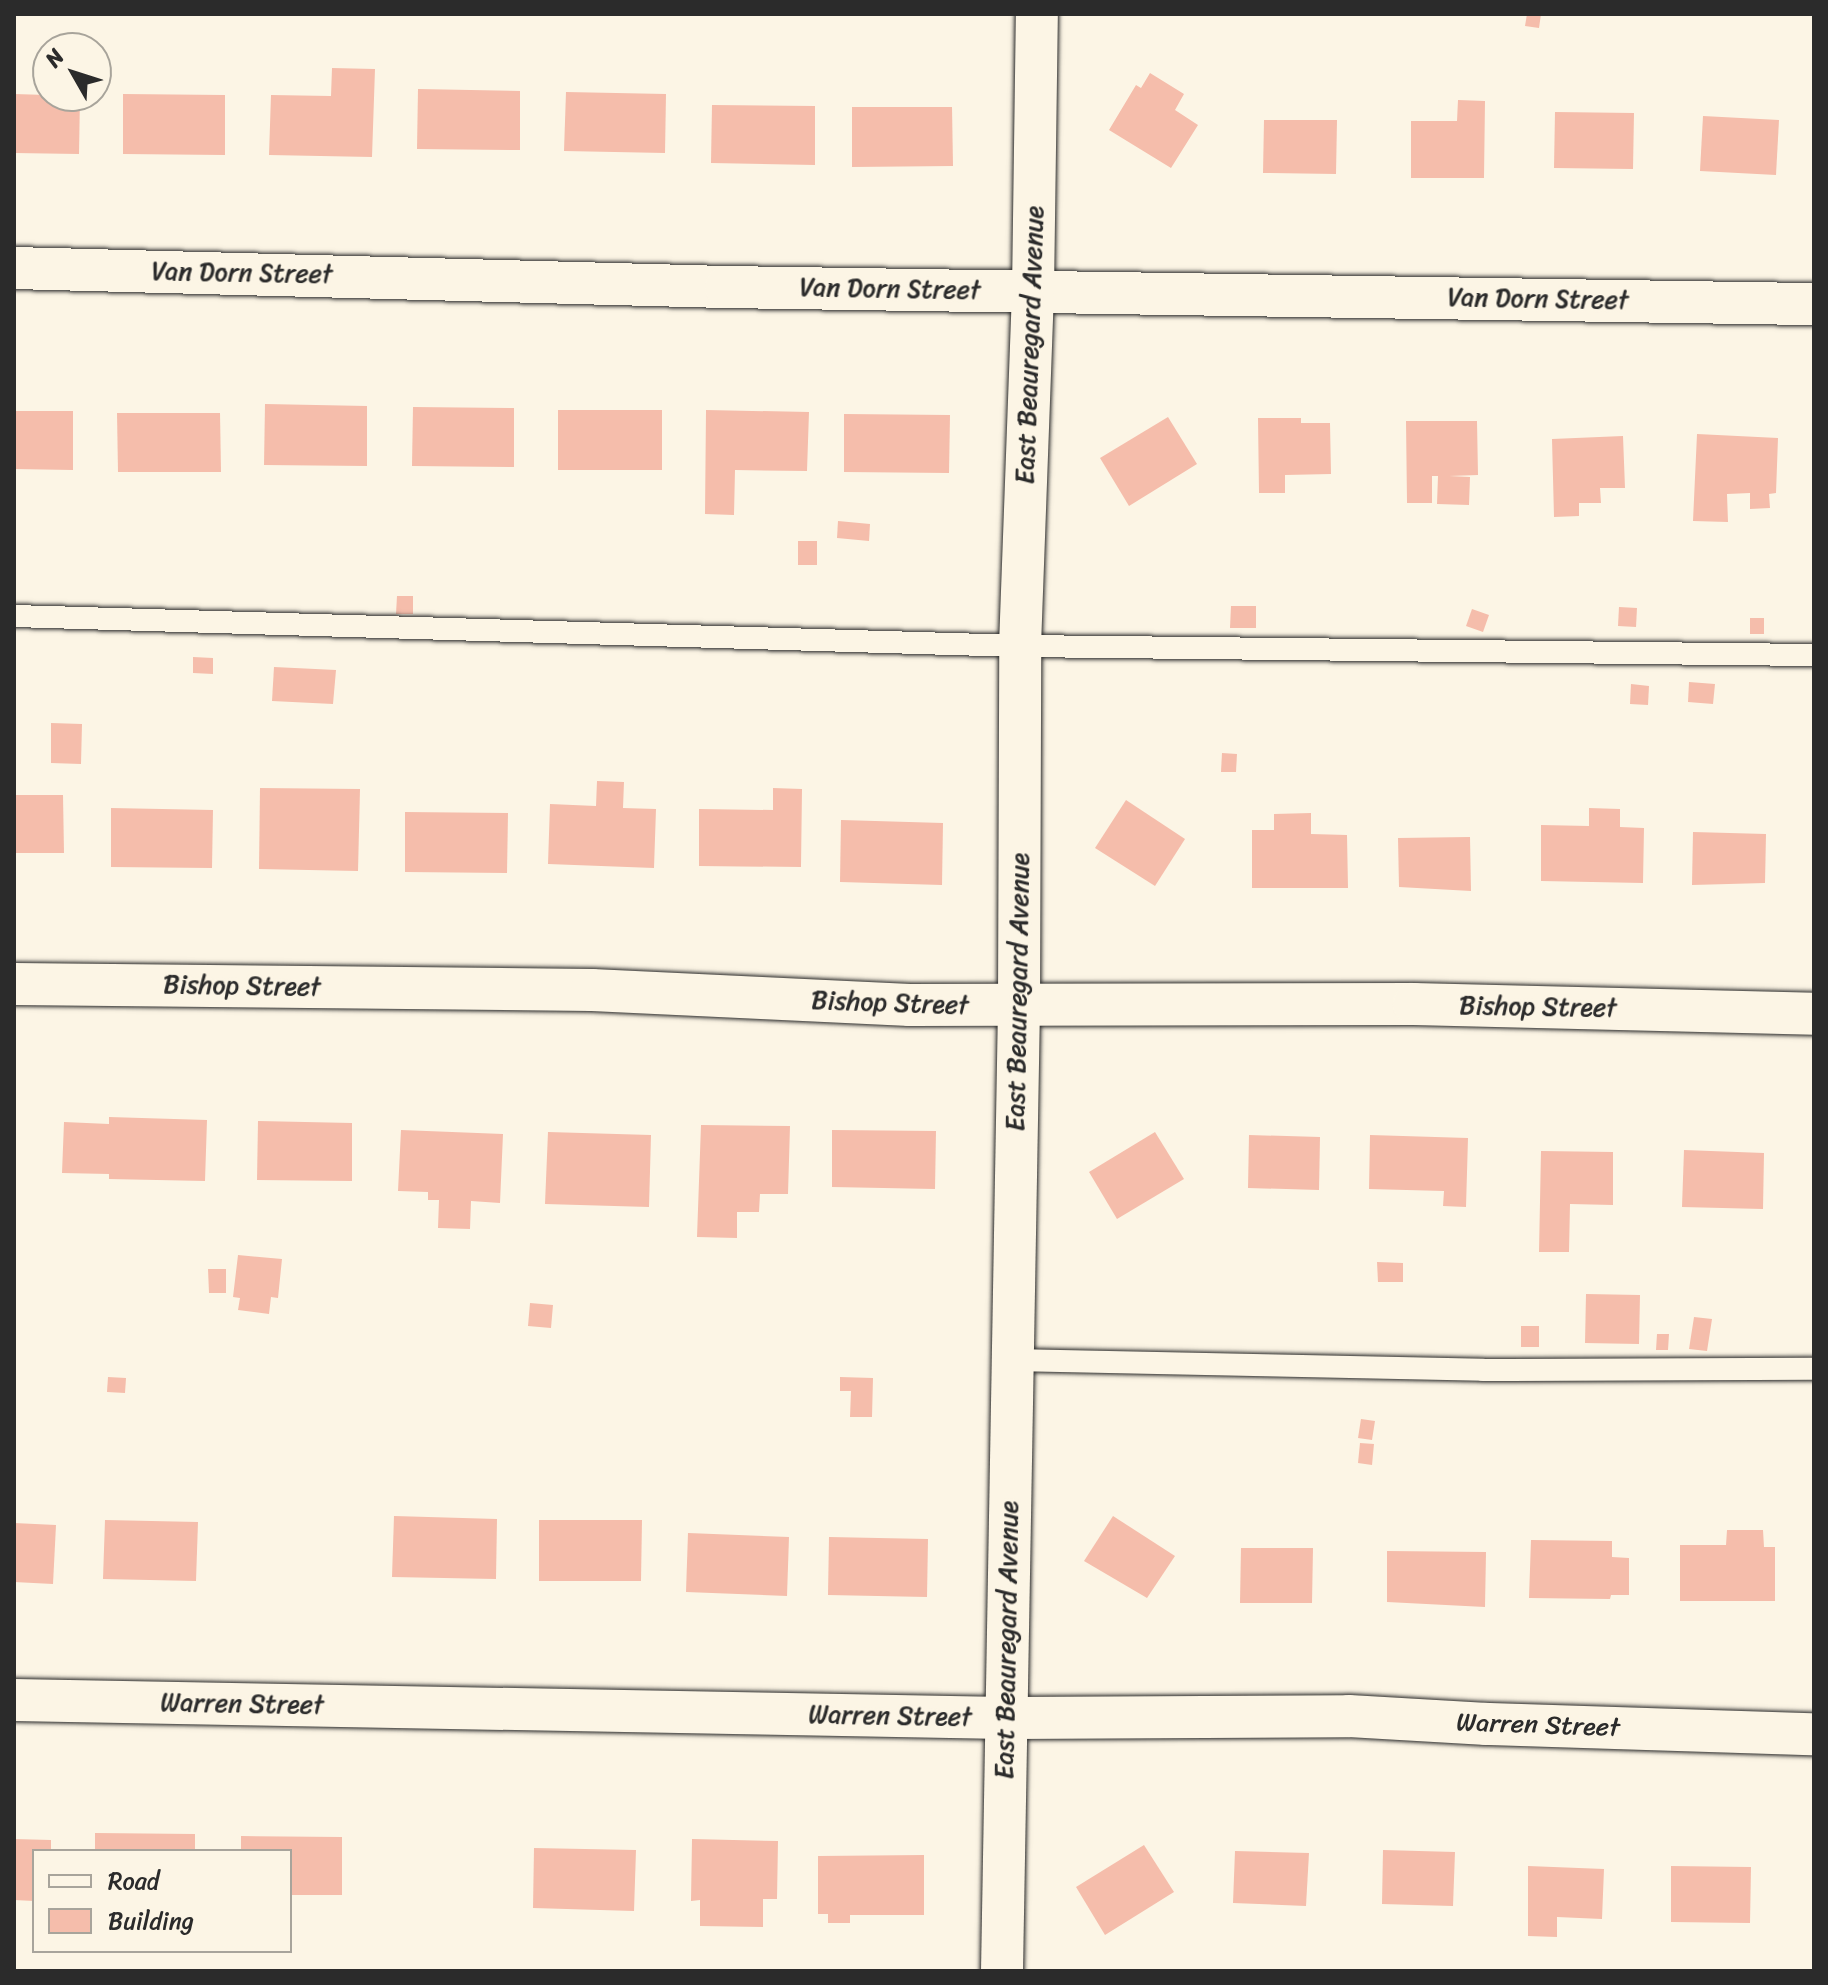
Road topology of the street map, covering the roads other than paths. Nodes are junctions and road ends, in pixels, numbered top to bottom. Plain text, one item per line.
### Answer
1 (1037, 14) edge
2 (14, 268) edge
3 (1033, 291) junction
4 (1814, 304) edge
5 (14, 616) edge
6 (1020, 646) junction
7 (1814, 655) edge
8 (14, 984) edge
9 (1019, 1006) junction
10 (1814, 1014) edge
11 (1012, 1360) junction
12 (1814, 1369) edge
13 (14, 1700) edge
14 (1005, 1718) junction
15 (1814, 1734) edge
16 (1002, 1971) edge

1 - 3 street, East Beauregard Avenue
2 - 3 street, Van Dorn Street
3 - 4 street, Van Dorn Street
3 - 6 street, East Beauregard Avenue
5 - 6 lane
6 - 7 lane
6 - 9 street, East Beauregard Avenue
8 - 9 street, Bishop Street
9 - 10 street, Bishop Street
9 - 11 street, East Beauregard Avenue
11 - 12 lane
11 - 14 street, East Beauregard Avenue
13 - 14 street, Warren Street
14 - 15 street, Warren Street
14 - 16 street, East Beauregard Avenue

